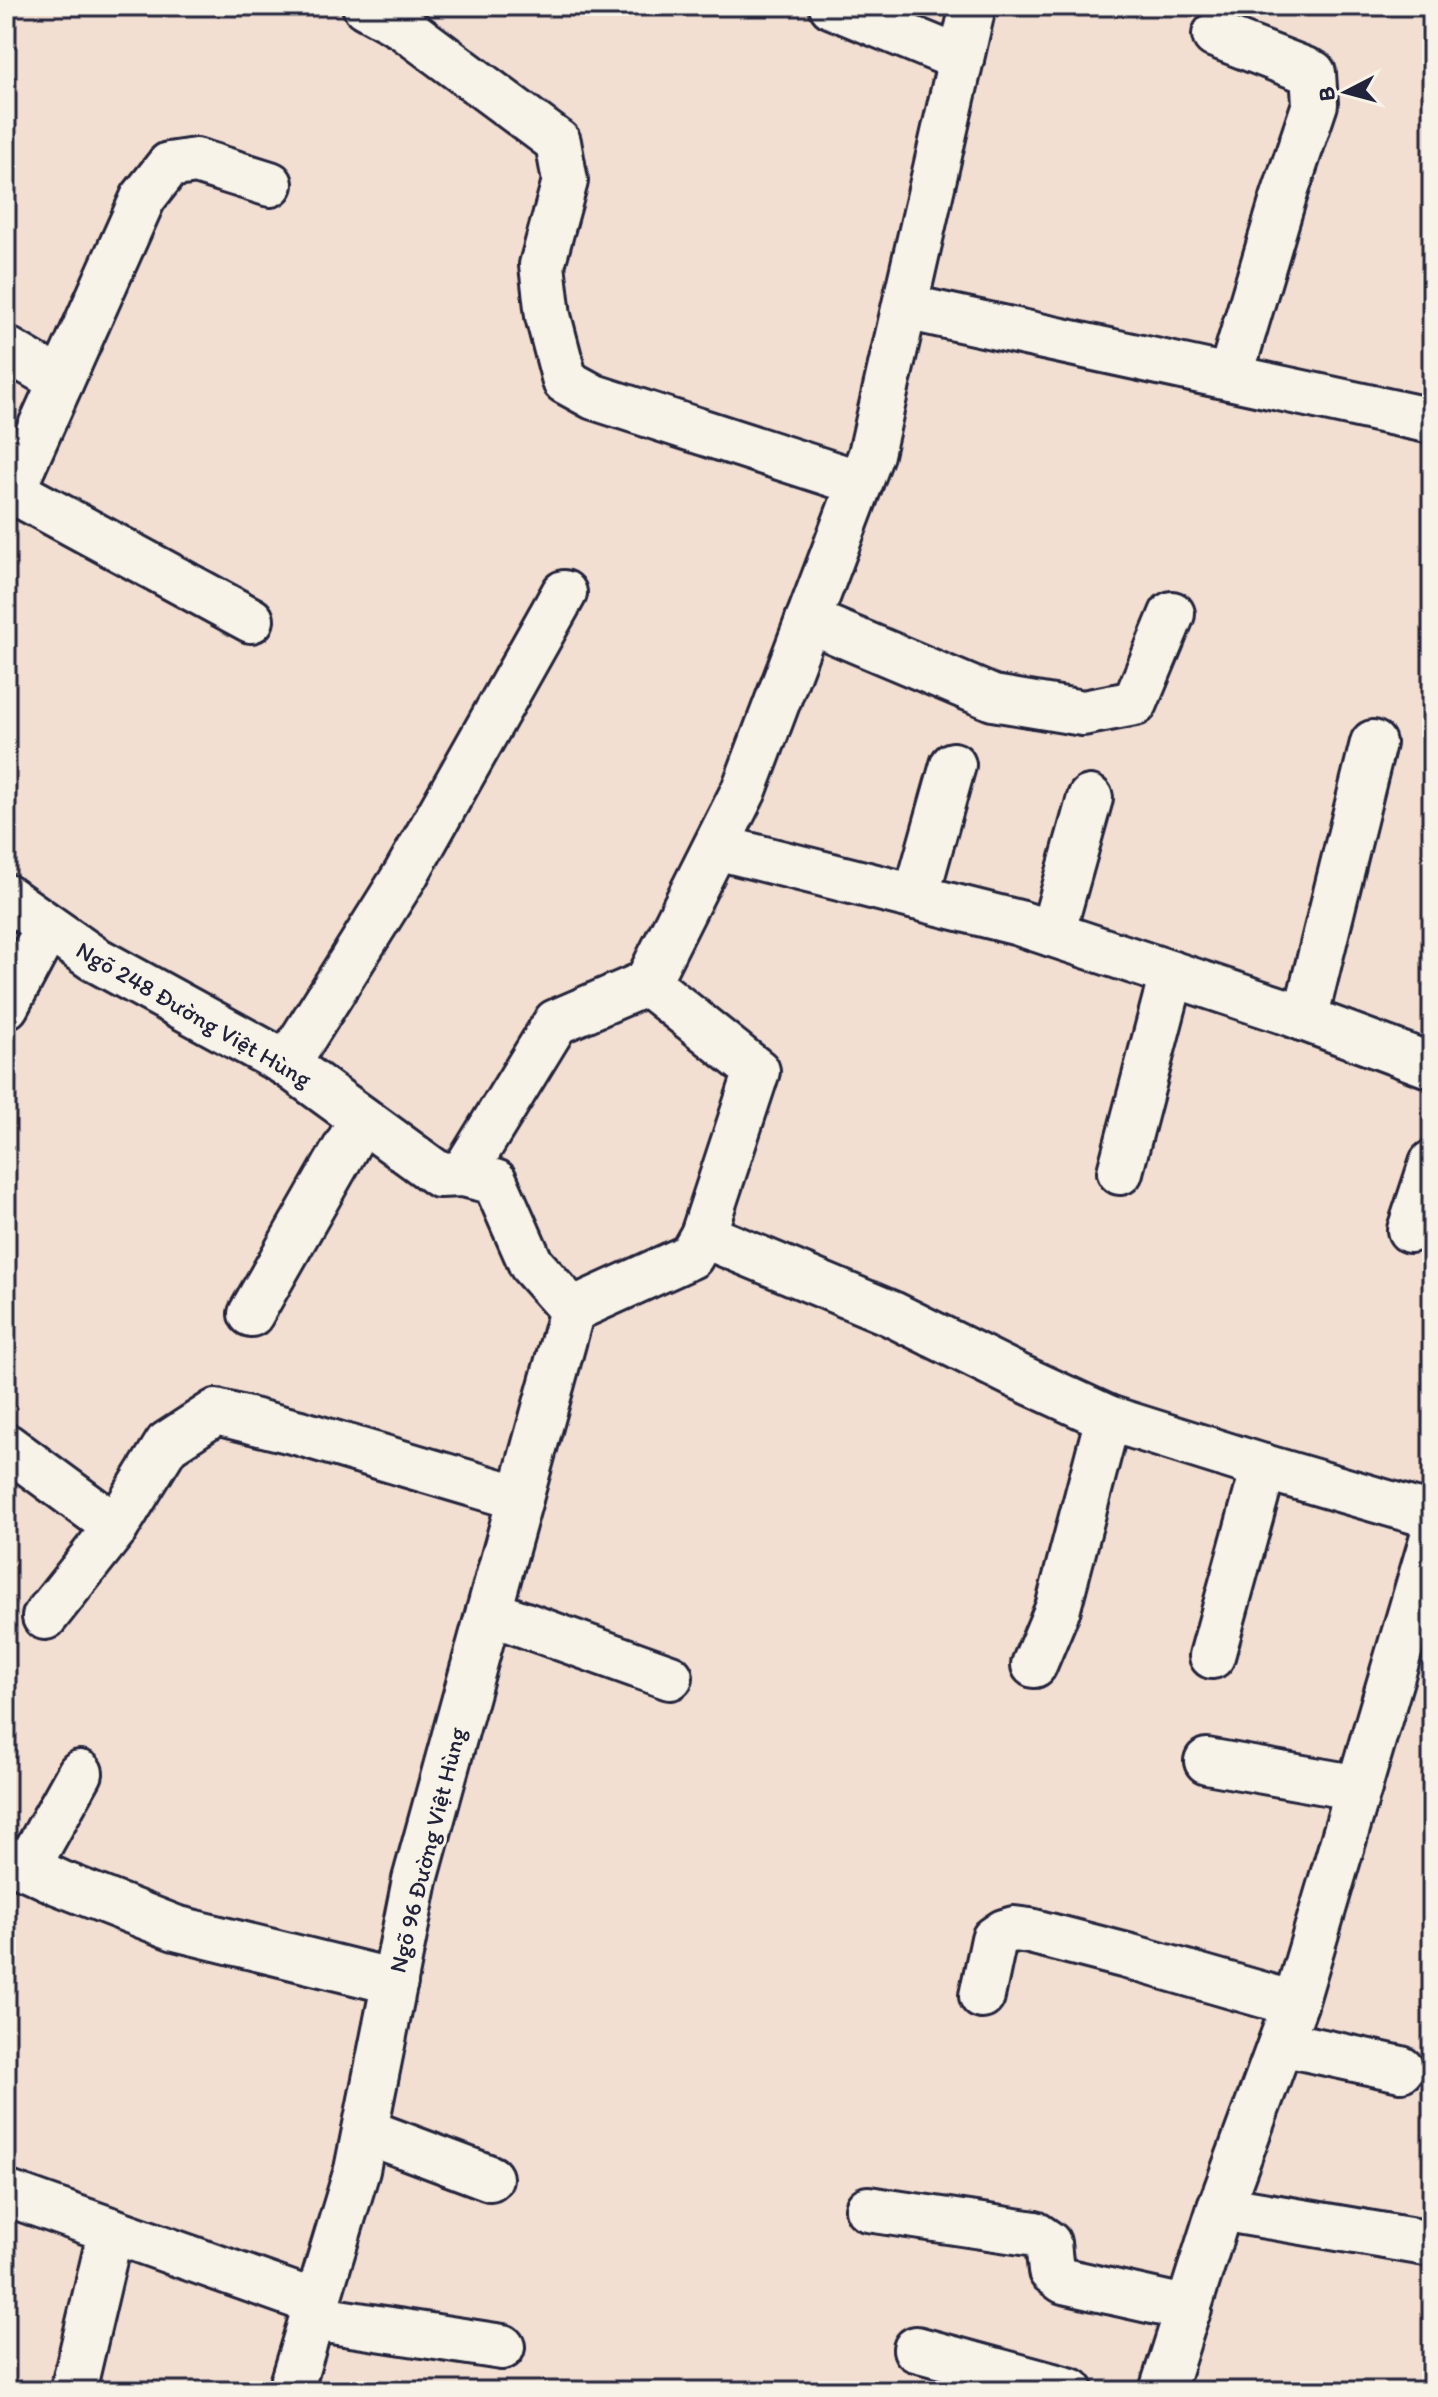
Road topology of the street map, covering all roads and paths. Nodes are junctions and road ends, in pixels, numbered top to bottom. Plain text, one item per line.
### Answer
1 (365, 6) edge
2 (832, 6) edge
3 (973, 6) edge
4 (1215, 35) dead end
5 (961, 59) junction
6 (270, 184) dead end
7 (905, 307) junction
8 (6, 349) edge
9 (1230, 377) junction
10 (61, 381) junction
11 (1432, 421) edge
12 (860, 483) junction
13 (8, 494) edge
14 (564, 593) dead end
15 (1172, 614) dead end
16 (251, 620) dead end
17 (808, 620) junction
18 (1373, 743) dead end
19 (953, 765) dead end
20 (1090, 798) dead end
21 (716, 847) junction
22 (6, 897) edge
23 (916, 897) junction
24 (48, 927) junction
25 (1052, 934) junction
26 (1172, 974) junction
27 (647, 983) junction
28 (6, 1006) edge
29 (1305, 1019) junction
30 (287, 1064) junction
31 (1432, 1066) edge
32 (362, 1119) junction
33 (1432, 1163) edge
34 (1120, 1172) dead end
35 (463, 1174) junction
36 (1410, 1230) dead end
37 (703, 1235) junction
38 (572, 1310) junction
39 (251, 1314) dead end
40 (1108, 1418) junction
41 (6, 1446) edge
42 (1264, 1467) junction
43 (520, 1498) junction
44 (1432, 1516) edge
45 (116, 1527) junction
46 (1432, 1540) edge
47 (489, 1612) junction
48 (45, 1617) dead end
49 (1212, 1656) dead end
50 (1034, 1665) dead end
51 (670, 1677) dead end
52 (1207, 1761) dead end
53 (80, 1773) dead end
54 (1359, 1788) junction
55 (16, 1863) edge
56 (395, 1982) junction
57 (982, 1996) dead end
58 (1288, 2024) junction
59 (1401, 2069) dead end
60 (365, 2131) junction
61 (490, 2178) dead end
62 (6, 2193) edge
63 (1220, 2208) junction
64 (868, 2209) dead end
65 (111, 2230) junction
66 (1432, 2244) edge
67 (1189, 2309) junction
68 (315, 2310) junction
69 (502, 2347) dead end
70 (916, 2349) dead end
71 (73, 2391) edge
72 (290, 2391) edge
73 (1071, 2391) edge
74 (1162, 2391) edge

1 - 12 street
2 - 5 street
3 - 5 street
4 - 9 street
5 - 7 street
6 - 10 street
7 - 9 street
7 - 12 street
8 - 10 street
9 - 11 street
10 - 13 street
12 - 17 street
13 - 16 street
14 - 30 street
15 - 17 street
17 - 21 street
18 - 29 street
19 - 23 street
20 - 25 street
21 - 23 street
21 - 27 street
22 - 24 street, Ngõ 248 Đường Việt Hùng
23 - 25 street
24 - 28 street
24 - 30 street, Ngõ 248 Đường Việt Hùng
25 - 26 street
26 - 29 street
26 - 34 street
27 - 35 street
27 - 37 street
29 - 31 street
30 - 32 street, Ngõ 248 Đường Việt Hùng
32 - 35 street, Ngõ 248 Đường Việt Hùng
32 - 39 street
33 - 36 street
35 - 38 street, Ngõ 248 Đường Việt Hùng
37 - 38 street
37 - 40 street
38 - 43 street, Ngõ 96 Đường Việt Hùng
40 - 42 street
40 - 50 street
41 - 45 street
42 - 44 street
42 - 49 street
43 - 45 street
43 - 47 street, Ngõ 96 Đường Việt Hùng
45 - 48 street
46 - 54 street
47 - 51 street
47 - 56 street, Ngõ 96 Đường Việt Hùng
52 - 54 street
53 - 55 street
54 - 58 street
55 - 56 street
56 - 60 street, Ngõ 96 Đường Việt Hùng
57 - 58 street
58 - 59 street
58 - 63 street
60 - 61 street
60 - 68 street, Ngõ 96 Đường Việt Hùng
62 - 65 street
63 - 66 street
63 - 67 street
64 - 67 street
65 - 68 street
65 - 71 street
67 - 74 street
68 - 69 street
68 - 72 street, Ngõ 96 Đường Việt Hùng
70 - 73 street

